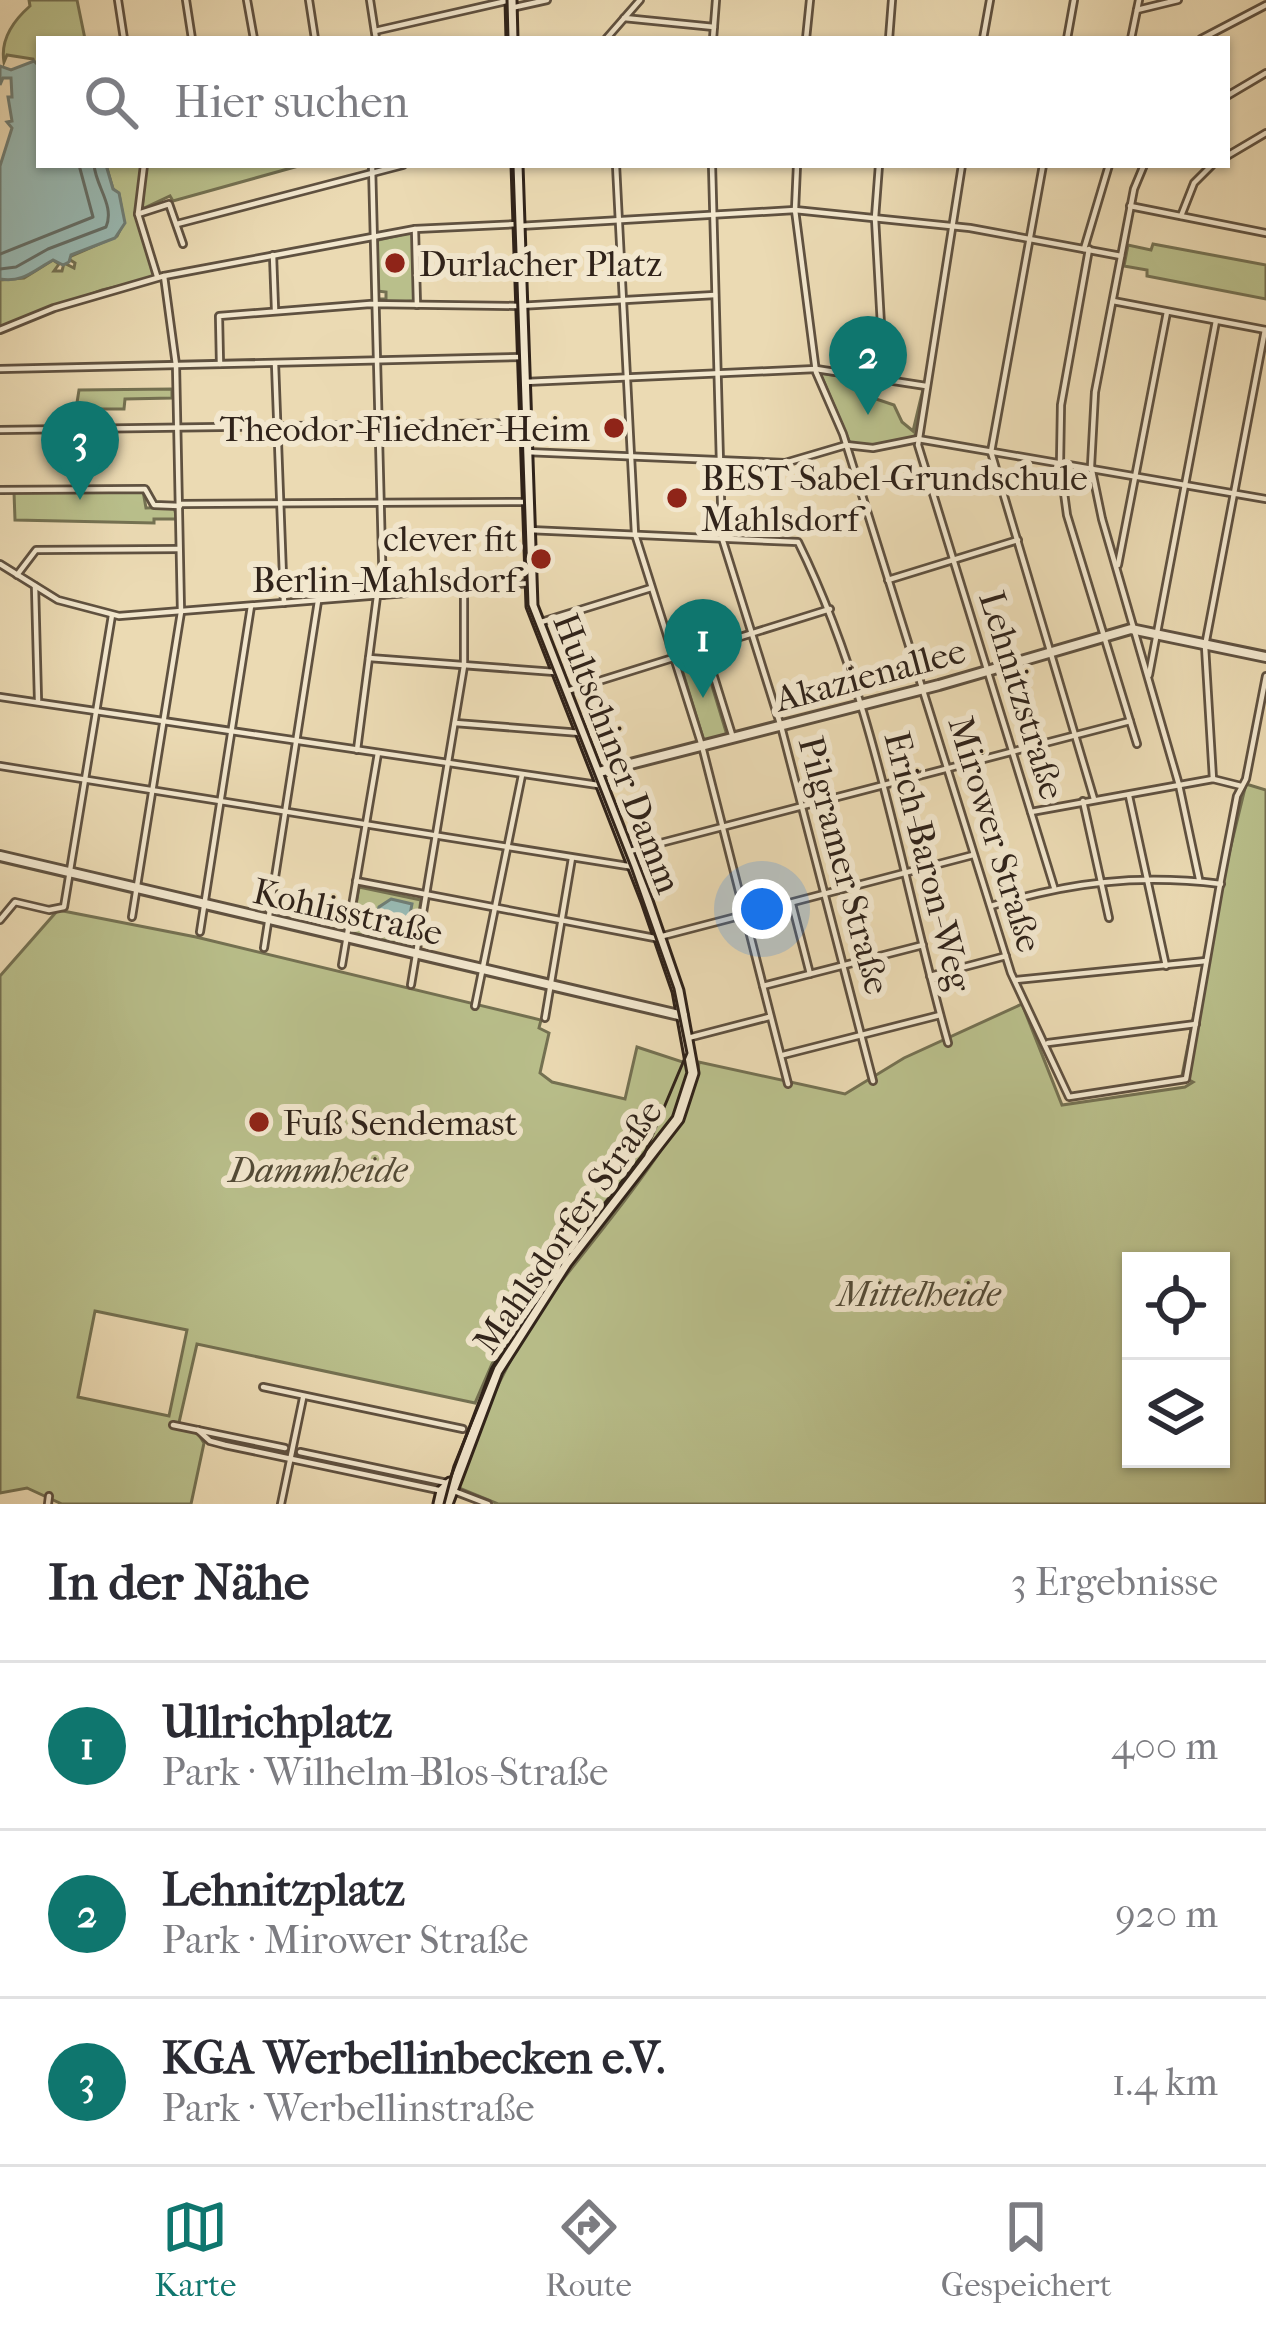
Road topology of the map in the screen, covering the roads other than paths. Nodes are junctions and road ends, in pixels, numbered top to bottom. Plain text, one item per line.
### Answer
1 (118, 0) edge
2 (186, 0) edge
3 (247, 0) edge
4 (309, 0) edge
5 (370, 0) edge
6 (547, 0) edge
7 (640, 0) edge
8 (716, 0) edge
9 (810, 0) edge
10 (892, 0) edge
11 (990, 0) edge
12 (1074, 0) edge
13 (1139, 0) edge
14 (1178, 0) edge
15 (511, 4) edge
16 (1266, 5) edge
17 (1137, 10) junction
18 (624, 18) junction
19 (714, 27) junction
20 (376, 35) edge
21 (124, 36) edge
22 (192, 36) edge
23 (253, 36) edge
24 (315, 36) edge
25 (512, 36) edge
26 (608, 36) edge
27 (713, 36) edge
28 (806, 36) edge
29 (889, 36) edge
30 (984, 36) edge
31 (1068, 36) edge
32 (1132, 36) edge
33 (1207, 36) edge
34 (1266, 73) edge
35 (1230, 94) edge
36 (1266, 133) edge
37 (1230, 154) edge
38 (144, 168) edge
39 (517, 168) edge
40 (616, 168) edge
41 (712, 168) edge
42 (797, 168) edge
43 (879, 168) edge
44 (962, 168) edge
45 (1042, 168) edge
46 (1107, 168) edge
47 (1143, 168) edge
48 (1209, 168) edge
49 (372, 169) edge
50 (1130, 206) junction
51 (795, 210) junction
52 (138, 214) junction
53 (712, 215) junction
54 (1180, 216) junction
55 (875, 218) junction
56 (619, 221) junction
57 (177, 224) junction
58 (519, 225) junction
59 (953, 226) junction
60 (415, 230) junction
61 (1266, 233) edge
62 (373, 237) junction
63 (1030, 238) junction
64 (183, 244) dead end
65 (1087, 249) junction
66 (273, 255) junction
67 (1121, 256) junction
68 (161, 277) junction
69 (716, 295) junction
70 (623, 300) junction
71 (1113, 302) junction
72 (374, 304) junction
73 (417, 305) junction
74 (521, 305) junction
75 (275, 311) junction
76 (1167, 312) junction
77 (1216, 321) junction
78 (0, 330) edge
79 (1265, 330) edge
80 (524, 357) junction
81 (376, 361) junction
82 (275, 363) junction
83 (220, 364) junction
84 (176, 365) junction
85 (0, 368) edge
86 (816, 369) junction
87 (717, 373) junction
88 (627, 378) junction
89 (884, 379) junction
90 (525, 382) junction
91 (926, 386) junction
92 (525, 422) junction
93 (377, 424) junction
94 (277, 425) junction
95 (178, 427) junction
96 (0, 430) edge
97 (918, 439) junction
98 (846, 445) junction
99 (526, 452) junction
100 (991, 452) junction
101 (631, 456) junction
102 (720, 460) junction
103 (1060, 463) junction
104 (1091, 466) junction
105 (1136, 475) junction
106 (1186, 484) junction
107 (0, 490) edge
108 (1234, 493) junction
109 (1266, 499) edge
110 (380, 502) junction
111 (528, 502) junction
112 (280, 503) junction
113 (180, 505) junction
114 (529, 530) junction
115 (634, 534) junction
116 (722, 538) junction
117 (1018, 540) junction
118 (182, 549) junction
119 (953, 560) junction
120 (0, 564) edge
121 (1117, 566) junction
122 (17, 575) junction
123 (888, 580) junction
124 (531, 583) junction
125 (35, 586) junction
126 (464, 588) junction
127 (651, 588) junction
128 (380, 596) junction
129 (318, 601) junction
130 (284, 603) junction
131 (251, 606) junction
132 (830, 609) junction
133 (181, 612) junction
134 (112, 616) junction
135 (538, 623) junction
136 (1135, 628) junction
137 (752, 633) junction
138 (1157, 634) junction
139 (1104, 637) junction
140 (1205, 646) junction
141 (705, 648) junction
142 (1052, 652) junction
143 (1266, 657) edge
144 (369, 658) junction
145 (673, 658) junction
146 (464, 666) junction
147 (558, 671) junction
148 (987, 671) junction
149 (1266, 676) edge
150 (1149, 678) junction
151 (922, 689) junction
152 (1265, 690) edge
153 (566, 692) junction
154 (0, 697) edge
155 (37, 702) junction
156 (860, 705) junction
157 (96, 711) junction
158 (164, 721) junction
159 (1130, 721) junction
160 (455, 723) junction
161 (781, 726) junction
162 (232, 731) junction
163 (583, 732) junction
164 (1078, 735) junction
165 (733, 738) junction
166 (298, 741) junction
167 (1137, 744) dead end
168 (702, 746) junction
169 (357, 750) junction
170 (1012, 752) junction
171 (378, 753) junction
172 (448, 764) junction
173 (0, 766) edge
174 (947, 769) junction
175 (522, 775) junction
176 (601, 778) junction
177 (1214, 778) junction
178 (85, 779) junction
179 (1179, 785) junction
180 (881, 786) junction
181 (1241, 786) junction
182 (152, 790) junction
183 (1128, 794) junction
184 (221, 800) junction
185 (1094, 800) junction
186 (1083, 802) junction
187 (802, 806) junction
188 (286, 811) junction
189 (1031, 812) junction
190 (365, 824) junction
191 (722, 827) junction
192 (436, 836) junction
193 (507, 848) junction
194 (629, 851) junction
195 (974, 854) junction
196 (0, 856) edge
197 (572, 859) junction
198 (635, 866) junction
199 (70, 872) junction
200 (904, 873) junction
201 (1148, 877) junction
202 (1199, 879) junction
203 (356, 881) junction
204 (1102, 882) junction
205 (1221, 884) junction
206 (1054, 887) junction
207 (136, 888) junction
208 (825, 893) junction
209 (426, 895) junction
210 (791, 902) junction
211 (204, 904) junction
212 (991, 906) junction
213 (495, 909) junction
214 (744, 914) junction
215 (132, 917) dead end
216 (1109, 918) dead end
217 (268, 919) junction
218 (0, 920) edge
219 (561, 922) junction
220 (200, 932) dead end
221 (346, 938) junction
222 (660, 938) junction
223 (923, 945) junction
224 (264, 948) dead end
225 (416, 955) junction
226 (1006, 956) junction
227 (1206, 962) junction
228 (342, 964) dead end
229 (844, 965) junction
230 (1166, 966) junction
231 (482, 970) junction
232 (810, 974) junction
233 (930, 976) junction
234 (1016, 980) junction
235 (411, 985) dead end
236 (551, 986) junction
237 (763, 986) junction
238 (475, 1006) dead end
239 (940, 1015) junction
240 (683, 1016) junction
241 (771, 1017) junction
242 (545, 1018) dead end
243 (1196, 1024) junction
244 (861, 1035) junction
245 (688, 1038) junction
246 (948, 1043) dead end
247 (1045, 1044) junction
248 (781, 1056) junction
249 (693, 1068) joint
250 (873, 1081) dead end
251 (788, 1084) dead end
252 (263, 1387) dead end
253 (304, 1395) junction
254 (173, 1425) dead end
255 (463, 1429) dead end
256 (198, 1430) junction
257 (285, 1448) dead end
258 (300, 1452) dead end
259 (291, 1459) junction
260 (450, 1486) junction
261 (281, 1504) edge
262 (443, 1504) edge
263 (488, 1504) edge

1 - 21 street
2 - 22 street
3 - 23 street
4 - 24 street
5 - 20 street
6 - 15 street
7 - 18 street
8 - 19 street
9 - 28 street
10 - 29 street
11 - 30 street
12 - 31 street
13 - 17 street
14 - 17 street
15 - 20 street
15 - 25 main road
16 - 33 street
17 - 32 street
18 - 19 street
18 - 26 street
19 - 27 street
34 - 35 street
36 - 37 street
38 - 52 street
39 - 58 main road, Hultschiner Damm
40 - 56 street
41 - 53 street, Pilgramer Straße
42 - 51 street, Mirower Straße
43 - 55 street
44 - 59 street, Lehnitzstraße
45 - 63 street
46 - 65 street
47 - 50 street
48 - 54 street
49 - 57 street
49 - 62 street
50 - 54 street
50 - 67 street
51 - 53 street
51 - 55 street
51 - 86 street, Mirower Straße
52 - 57 street
52 - 68 street
53 - 56 street
53 - 69 street, Pilgramer Straße
54 - 61 street
55 - 59 street
55 - 89 street
56 - 58 street
56 - 70 street
57 - 64 street
58 - 60 street
58 - 74 main road, Hultschiner Damm
59 - 63 street
59 - 91 street, Lehnitzstraße
60 - 62 street
60 - 73 street
62 - 66 street
62 - 72 street
63 - 65 street
63 - 100 street
65 - 67 street
65 - 103 street
66 - 68 street
66 - 75 street
67 - 71 street
68 - 78 street
68 - 84 street
69 - 70 street
69 - 87 street, Pilgramer Straße
70 - 74 street
70 - 88 street
71 - 76 street
71 - 104 street
72 - 73 street
72 - 75 street
72 - 81 street
73 - 74 street
74 - 80 main road, Hultschiner Damm
75 - 83 street
76 - 77 street
76 - 105 street
77 - 79 street
77 - 106 street
79 - 108 street
80 - 81 street
80 - 90 main road, Hultschiner Damm
81 - 82 street
81 - 93 street
82 - 83 street
82 - 94 street
83 - 84 street
84 - 85 street
84 - 95 street
86 - 87 street
86 - 89 street
86 - 98 street, Mirower Straße
87 - 88 street
87 - 102 street, Pilgramer Straße
88 - 90 street
88 - 101 street
89 - 91 street
90 - 92 main road, Hultschiner Damm
91 - 97 street, Lehnitzstraße
92 - 93 street
92 - 99 main road, Hultschiner Damm
93 - 94 street
93 - 110 street
94 - 95 street
94 - 112 street
95 - 96 street
95 - 113 street
97 - 98 street
97 - 100 street
97 - 119 street, Lehnitzstraße
98 - 102 street
98 - 123 street, Mirower Straße
99 - 101 street
99 - 111 main road, Hultschiner Damm
100 - 103 street
100 - 117 street
101 - 102 street
101 - 115 street
102 - 116 street, Pilgramer Straße
103 - 104 street
103 - 139 street
104 - 105 street
104 - 121 street
105 - 106 street
105 - 121 street
106 - 108 street
106 - 138 street
107 - 113 street
108 - 109 street
108 - 140 street
110 - 111 street
110 - 112 street
110 - 128 street
111 - 114 main road, Hultschiner Damm
112 - 113 street
112 - 130 street
113 - 118 street
114 - 115 street, Erich-Baron-Weg
114 - 124 main road, Hultschiner Damm
115 - 116 street, Erich-Baron-Weg
115 - 127 street
116 - 132 street, Erich-Baron-Weg
116 - 137 street, Pilgramer Straße
117 - 119 street
117 - 142 street
118 - 122 street
118 - 133 street
119 - 123 street
119 - 148 street, Lehnitzstraße
120 - 122 street
121 - 136 street
122 - 125 street
123 - 151 street, Mirower Straße
124 - 126 street
124 - 135 main road, Hultschiner Damm
125 - 134 street
125 - 155 street
126 - 128 street
126 - 146 street
127 - 135 street
127 - 145 street
128 - 129 street
128 - 144 street
129 - 130 street
129 - 166 street
130 - 131 street
131 - 133 street
131 - 162 street
132 - 137 street
132 - 156 street, Erich-Baron-Weg
133 - 134 street
133 - 158 street
134 - 157 street
135 - 147 main road, Hultschiner Damm
136 - 138 street
136 - 139 street, Akazienallee
136 - 150 street
137 - 141 street
137 - 161 street, Pilgramer Straße
138 - 140 street
138 - 150 street
139 - 142 street, Akazienallee
139 - 159 street
140 - 143 street
140 - 177 street
141 - 145 street
141 - 165 street
142 - 148 street, Akazienallee
142 - 164 street
144 - 146 street
144 - 169 street
145 - 153 street
145 - 168 street
146 - 147 street
146 - 160 street
147 - 153 main road, Hultschiner Damm
148 - 151 street, Akazienallee
148 - 170 street, Lehnitzstraße
149 - 152 street
150 - 179 street
151 - 156 street, Akazienallee
151 - 174 street, Mirower Straße
152 - 181 street
153 - 163 main road, Hultschiner Damm
154 - 155 street
155 - 157 street
156 - 161 street, Akazienallee
156 - 180 street, Erich-Baron-Weg
157 - 158 street
157 - 178 street
158 - 162 street
158 - 182 street
159 - 164 street
159 - 167 street
160 - 163 street
160 - 172 street
161 - 165 street, Akazienallee
161 - 187 street, Pilgramer Straße
162 - 166 street
162 - 184 street
163 - 176 main road, Hultschiner Damm
164 - 170 street
164 - 185 street
165 - 168 street, Akazienallee
166 - 169 street
166 - 188 street
168 - 176 street, Akazienallee
168 - 191 street
169 - 171 street
170 - 174 street
170 - 189 street, Lehnitzstraße
171 - 172 street
171 - 190 street
172 - 175 street
172 - 192 street
173 - 178 street
174 - 180 street
174 - 195 street, Mirower Straße
175 - 176 street
175 - 193 street
176 - 194 main road, Hultschiner Damm
177 - 179 street
177 - 181 street
178 - 182 street
178 - 199 street
179 - 183 street
179 - 202 street
180 - 187 street
180 - 200 street, Erich-Baron-Weg
181 - 205 street
182 - 184 street
182 - 207 street
183 - 185 street
183 - 201 street
184 - 188 street
184 - 211 street
185 - 186 street
186 - 189 street
186 - 204 street
187 - 191 street
187 - 208 street, Pilgramer Straße
188 - 190 street
188 - 217 street
189 - 206 street, Lehnitzstraße
190 - 192 street
190 - 203 street
191 - 194 street
191 - 214 street
192 - 193 street
192 - 209 street
193 - 197 street
193 - 213 street
194 - 198 main road, Hultschiner Damm
195 - 200 street
195 - 212 street, Mirower Straße
196 - 199 street, Kohlisstraße
197 - 198 street
197 - 219 street
198 - 222 main road, Hultschiner Damm
199 - 207 street, Kohlisstraße
199 - 218 street
200 - 208 street
200 - 223 street, Erich-Baron-Weg
201 - 202 street
201 - 204 street
201 - 230 street
202 - 205 street
203 - 209 street
203 - 221 street
204 - 206 street
204 - 216 street
205 - 227 street
206 - 212 street
207 - 211 street, Kohlisstraße
207 - 215 street
208 - 210 street
208 - 229 street, Pilgramer Straße
209 - 213 street
209 - 225 street
210 - 214 street
210 - 232 street
211 - 217 street, Kohlisstraße
211 - 220 street
212 - 226 street, Mirower Straße
213 - 219 street
213 - 231 street
214 - 222 street
214 - 237 street
217 - 221 street, Kohlisstraße
217 - 224 street
219 - 222 street
219 - 236 street
221 - 225 street, Kohlisstraße
221 - 228 street
222 - 240 main road, Hultschiner Damm
223 - 229 street
223 - 233 street, Erich-Baron-Weg
225 - 231 street, Kohlisstraße
225 - 235 street
226 - 233 street
226 - 234 street, Mirower Straße
227 - 230 street
227 - 243 street
229 - 232 street
229 - 244 street, Pilgramer Straße
230 - 234 street
231 - 236 street, Kohlisstraße
231 - 238 street
232 - 237 street
233 - 239 street, Erich-Baron-Weg
234 - 247 street, Mirower Straße
236 - 240 street, Kohlisstraße
236 - 242 street
237 - 241 street
239 - 244 street
239 - 246 street, Erich-Baron-Weg
240 - 245 main road, Hultschiner Damm
241 - 245 street
241 - 248 street
243 - 247 street
243 - 247 street, Mirower Straße
244 - 248 street
244 - 250 street, Pilgramer Straße
245 - 249 main road, Hultschiner Damm
248 - 251 street
249 - 260 main road, Mahlsdorfer Straße
252 - 253 street
253 - 255 street
253 - 259 street
254 - 256 street
256 - 257 street
256 - 259 street
258 - 260 street
259 - 260 street
259 - 261 street
260 - 262 main road, Mahlsdorfer Straße
260 - 263 street

